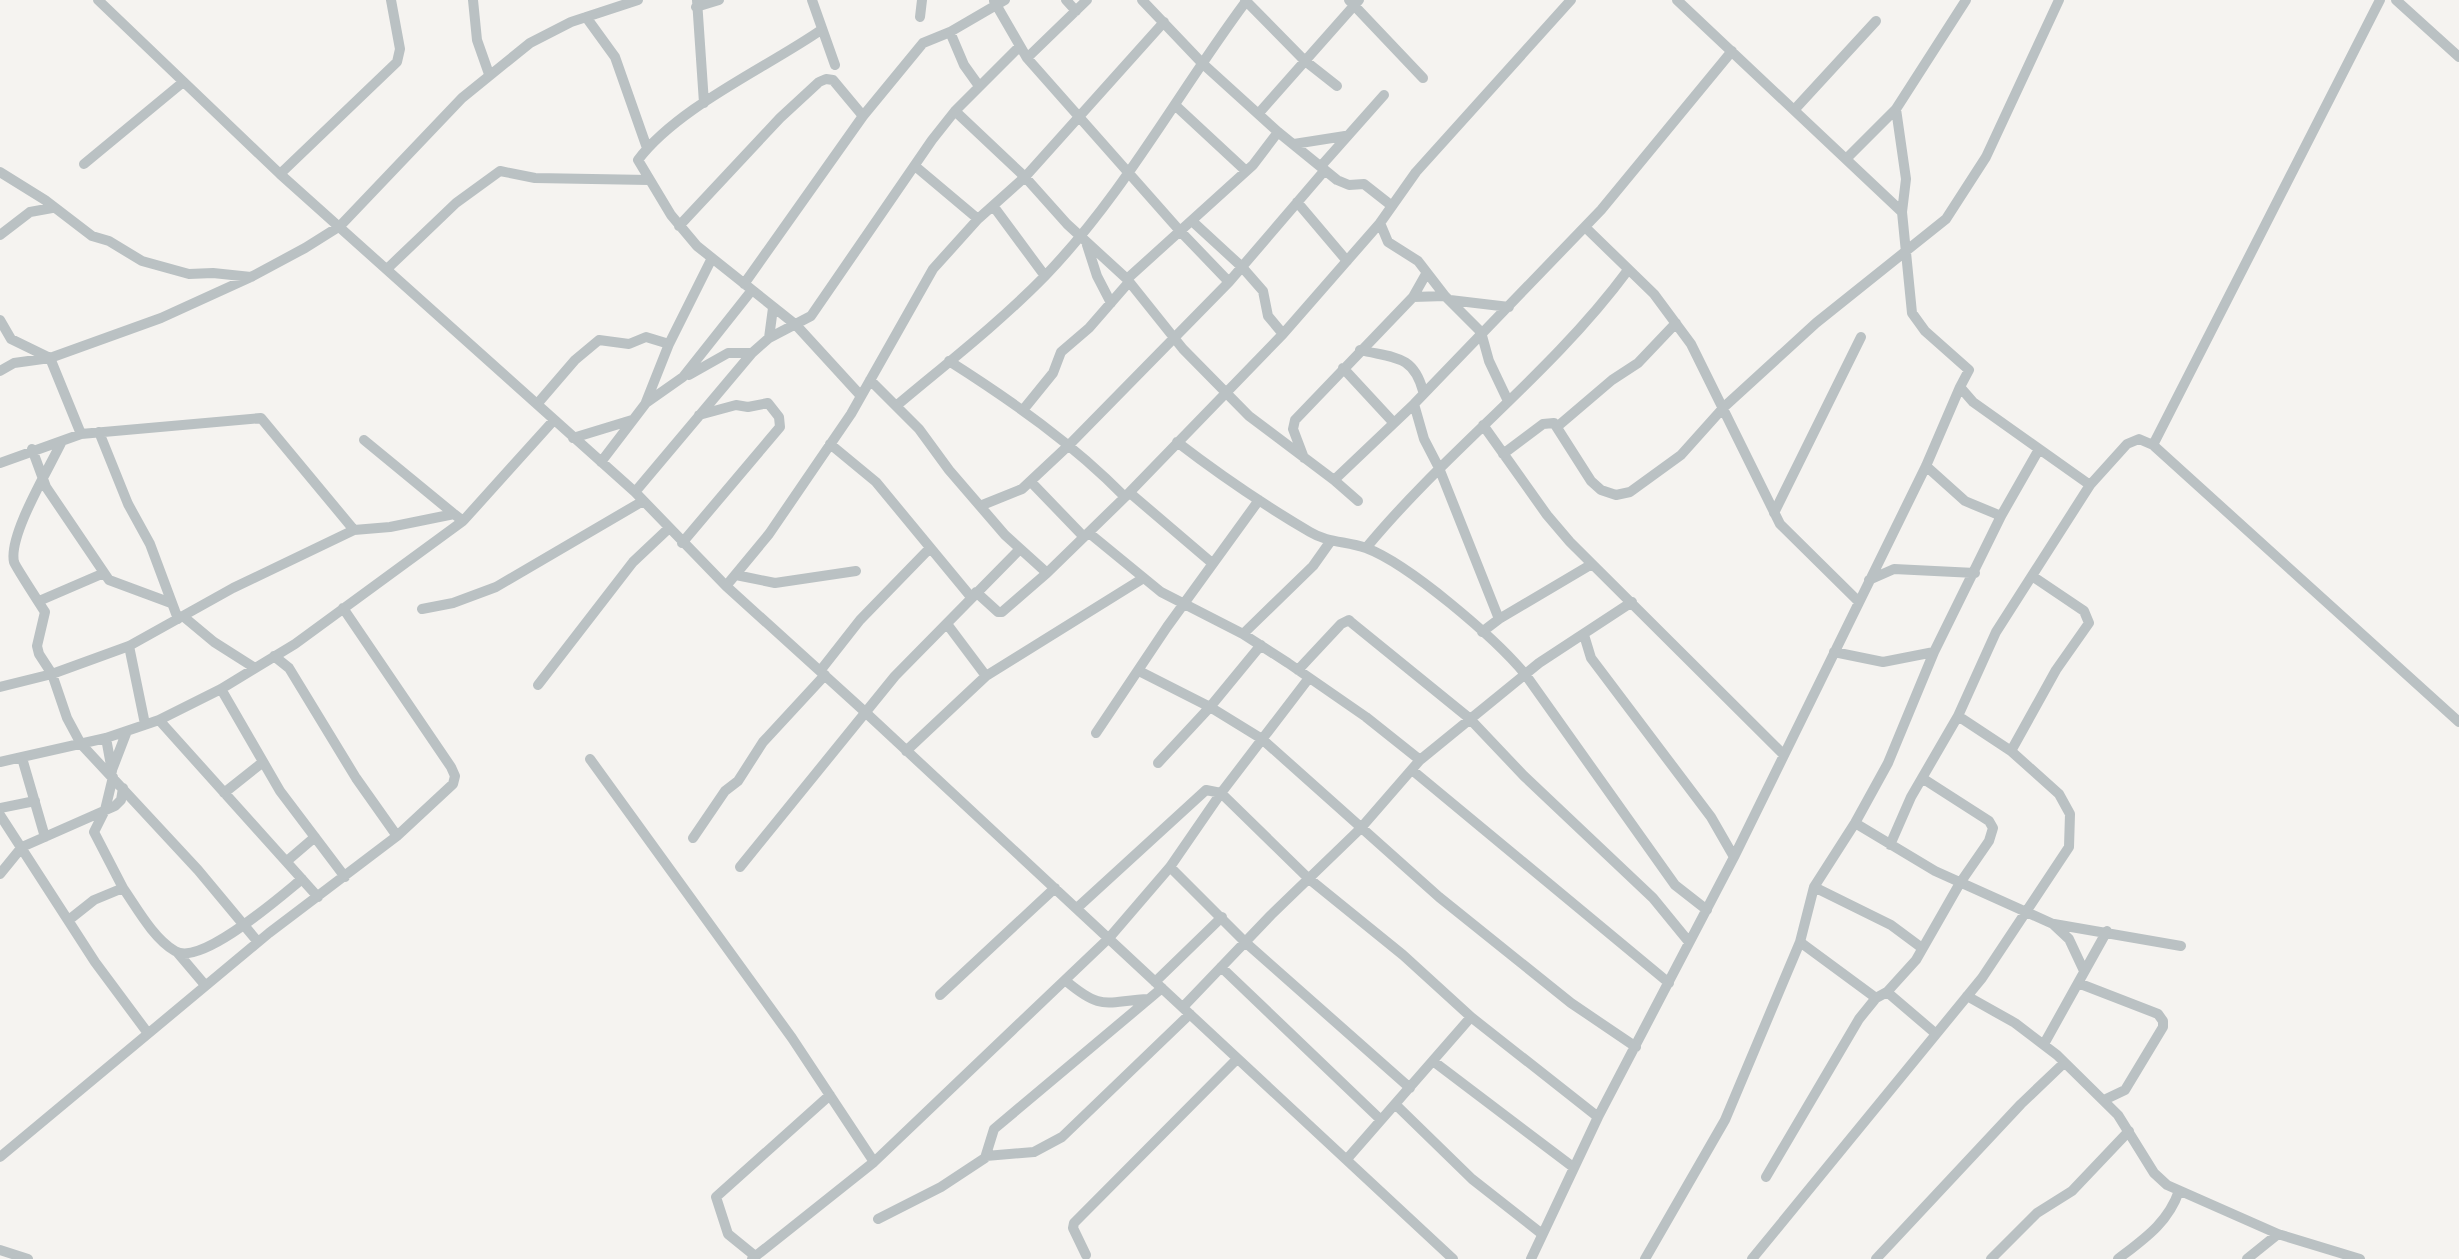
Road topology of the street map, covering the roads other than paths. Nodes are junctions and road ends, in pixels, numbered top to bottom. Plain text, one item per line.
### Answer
1 (98, 0) edge
2 (391, 0) edge
3 (473, 0) edge
4 (638, 0) edge
5 (719, 0) edge
6 (812, 0) edge
7 (922, 0) edge
8 (1005, 0) edge
9 (1066, 0) edge
10 (1087, 0) edge
11 (1142, 0) edge
12 (1246, 0) edge
13 (1571, 0) edge
14 (1677, 0) edge
15 (1966, 0) edge
16 (2059, 0) edge
17 (2380, 0) edge
18 (2396, 0) edge
19 (1354, 2) edge
20 (697, 3) edge
21 (995, 3) edge
22 (1076, 10) junction
23 (586, 17) junction
24 (920, 17) dead end
25 (1876, 21) dead end
26 (1164, 22) junction
27 (821, 30) junction
28 (950, 32) junction
29 (1019, 47) junction
30 (1732, 51) junction
31 (2459, 57) edge
32 (1027, 58) junction
33 (1304, 60) junction
34 (1202, 63) junction
35 (835, 65) dead end
36 (489, 74) junction
37 (1423, 78) dead end
38 (182, 83) junction
39 (979, 86) junction
40 (1337, 86) dead end
41 (1384, 95) dead end
42 (705, 103) junction
43 (1177, 106) junction
44 (1795, 109) junction
45 (1896, 109) junction
46 (955, 111) junction
47 (1259, 113) junction
48 (863, 116) junction
49 (1078, 116) junction
50 (1278, 132) junction
51 (1345, 136) junction
52 (1294, 144) junction
53 (647, 148) junction
54 (1847, 158) junction
55 (638, 160) junction
56 (84, 164) dead end
57 (915, 166) junction
58 (1323, 168) junction
59 (1129, 171) junction
60 (1246, 171) junction
61 (0, 172) edge
62 (280, 174) junction
63 (1025, 177) junction
64 (620, 179) junction
65 (649, 180) junction
66 (1297, 202) junction
67 (1392, 205) junction
68 (994, 207) junction
69 (52, 208) junction
70 (1902, 212) junction
71 (978, 219) junction
72 (1192, 221) junction
73 (1380, 223) junction
74 (340, 226) junction
75 (679, 226) junction
76 (1586, 228) junction
77 (1180, 231) junction
78 (0, 234) edge
79 (1083, 239) junction
80 (1905, 252) junction
81 (711, 260) junction
82 (1347, 261) junction
83 (1242, 267) junction
84 (388, 268) junction
85 (1628, 270) junction
86 (1426, 274) junction
87 (1045, 276) junction
88 (251, 277) junction
89 (1128, 281) junction
90 (1230, 282) junction
91 (748, 287) junction
92 (1413, 297) junction
93 (1447, 298) junction
94 (1111, 303) junction
95 (1509, 307) junction
96 (773, 308) junction
97 (0, 320) edge
98 (1676, 323) junction
99 (796, 325) junction
100 (1481, 332) junction
101 (1283, 334) junction
102 (1174, 337) junction
103 (1861, 337) dead end
104 (769, 338) junction
105 (669, 344) junction
106 (1360, 350) junction
107 (752, 353) junction
108 (50, 358) junction
109 (949, 361) junction
110 (1343, 368) junction
111 (0, 372) edge
112 (683, 377) junction
113 (870, 380) junction
114 (1960, 387) junction
115 (1423, 391) junction
116 (1225, 392) junction
117 (861, 396) junction
118 (1508, 401) junction
119 (538, 403) junction
120 (646, 403) junction
121 (1414, 404) junction
122 (896, 406) junction
123 (1724, 407) junction
124 (1023, 410) junction
125 (698, 416) junction
126 (554, 420) junction
127 (633, 420) junction
128 (1393, 422) junction
129 (1483, 425) junction
130 (1558, 426) junction
131 (99, 432) junction
132 (81, 434) junction
133 (573, 438) junction
134 (364, 440) dead end
135 (62, 441) junction
136 (1177, 442) junction
137 (830, 444) junction
138 (1069, 445) junction
139 (2153, 445) junction
140 (32, 449) junction
141 (2039, 451) junction
142 (1503, 454) junction
143 (1305, 459) junction
144 (601, 462) junction
145 (0, 463) edge
146 (1926, 466) junction
147 (1439, 468) junction
148 (42, 477) junction
149 (1334, 480) junction
150 (1031, 482) junction
151 (2090, 485) junction
152 (635, 492) junction
153 (1128, 495) junction
154 (643, 500) junction
155 (1259, 500) junction
156 (1357, 501) dead end
157 (980, 506) junction
158 (1774, 513) junction
159 (454, 514) junction
160 (2001, 516) junction
161 (463, 521) junction
162 (668, 528) junction
163 (354, 530) junction
164 (1086, 535) junction
165 (1330, 542) junction
166 (682, 543) junction
167 (930, 548) junction
168 (1366, 548) junction
169 (1019, 550) junction
170 (1212, 563) junction
171 (1592, 564) junction
172 (856, 571) dead end
173 (104, 573) junction
174 (1046, 573) junction
175 (1975, 573) junction
176 (736, 575) junction
177 (2032, 576) junction
178 (1142, 579) junction
179 (1869, 580) junction
180 (726, 586) junction
181 (973, 594) junction
182 (39, 601) junction
183 (1858, 601) junction
184 (171, 603) junction
185 (1632, 603) junction
186 (1183, 605) junction
187 (343, 608) junction
188 (422, 610) dead end
189 (185, 616) junction
190 (1499, 619) junction
191 (947, 624) junction
192 (1482, 632) junction
193 (1243, 634) junction
194 (1584, 635) junction
195 (295, 644) junction
196 (1261, 645) junction
197 (129, 646) junction
198 (1833, 652) junction
199 (1934, 652) junction
200 (274, 656) junction
201 (255, 668) junction
202 (289, 668) junction
203 (1298, 670) junction
204 (1139, 671) junction
205 (822, 673) junction
206 (52, 674) junction
207 (1525, 674) junction
208 (986, 676) junction
209 (1309, 678) junction
210 (538, 685) dead end
211 (0, 687) edge
212 (221, 689) junction
213 (1210, 707) junction
214 (864, 711) junction
215 (1958, 716) junction
216 (1469, 718) junction
217 (159, 720) junction
218 (2459, 722) edge
219 (145, 724) junction
220 (127, 731) junction
221 (1096, 733) dead end
222 (106, 738) junction
223 (1262, 738) junction
224 (81, 744) junction
225 (905, 751) junction
226 (2011, 751) junction
227 (1784, 755) junction
228 (22, 758) junction
229 (590, 759) dead end
230 (1419, 760) junction
231 (0, 762) edge
232 (263, 762) junction
233 (1158, 763) dead end
234 (1412, 769) junction
235 (112, 774) junction
236 (1922, 778) junction
237 (123, 788) junction
238 (224, 793) junction
239 (1221, 793) junction
240 (36, 801) junction
241 (0, 808) edge
242 (105, 810) junction
243 (0, 815) edge
244 (1855, 823) junction
245 (1360, 829) junction
246 (315, 836) junction
247 (397, 836) junction
248 (46, 838) junction
249 (693, 838) dead end
250 (1890, 845) junction
251 (22, 847) junction
252 (1734, 856) junction
253 (287, 861) junction
254 (740, 867) dead end
255 (1170, 867) junction
256 (0, 874) edge
257 (345, 877) junction
258 (1308, 878) junction
259 (302, 879) junction
260 (1960, 883) junction
261 (1814, 887) junction
262 (123, 888) junction
263 (1055, 888) junction
264 (318, 897) junction
265 (1077, 908) junction
266 (1707, 910) junction
267 (2025, 911) junction
268 (1222, 917) junction
269 (70, 919) junction
270 (2053, 923) junction
271 (243, 925) junction
272 (2107, 931) junction
273 (1109, 939) junction
274 (257, 942) junction
275 (1245, 942) junction
276 (1689, 942) junction
277 (1800, 942) junction
278 (2181, 946) dead end
279 (1922, 948) junction
280 (177, 952) junction
281 (1221, 967) junction
282 (2084, 971) junction
283 (1066, 981) junction
284 (1669, 983) junction
285 (2078, 983) junction
286 (205, 985) junction
287 (1158, 985) junction
288 (1887, 992) junction
289 (940, 995) dead end
290 (1967, 996) junction
291 (1876, 998) junction
292 (1149, 999) junction
293 (1187, 1011) junction
294 (1471, 1017) junction
295 (147, 1032) junction
296 (1935, 1033) junction
297 (2044, 1044) junction
298 (1636, 1047) junction
299 (1237, 1059) junction
300 (1433, 1061) junction
301 (2064, 1063) junction
302 (1409, 1088) junction
303 (830, 1095) junction
304 (2104, 1100) junction
305 (1395, 1104) junction
306 (1598, 1117) junction
307 (1381, 1120) junction
308 (2129, 1131) junction
309 (986, 1156) junction
310 (0, 1157) edge
311 (1347, 1159) junction
312 (874, 1161) junction
313 (1573, 1167) junction
314 (1766, 1177) dead end
315 (2179, 1191) junction
316 (878, 1219) dead end
317 (1542, 1234) junction
318 (2278, 1234) junction
319 (0, 1250) edge
320 (2323, 1254) edge
321 (1086, 1255) dead end
322 (753, 1257) edge
323 (28, 1259) edge
324 (1453, 1259) edge
325 (1531, 1259) edge
326 (1645, 1259) edge
327 (1752, 1259) edge
328 (1876, 1259) edge
329 (1991, 1259) edge
330 (2118, 1259) edge
331 (2247, 1259) edge
332 (2360, 1259) edge

1 - 38 street
2 - 62 street
3 - 36 street
4 - 23 street
5 - 20 street
6 - 27 street
7 - 24 street
8 - 21 street
9 - 22 street
10 - 22 street
11 - 26 street
12 - 33 street
12 - 34 street
13 - 67 street
14 - 30 street
15 - 45 street
16 - 80 street
17 - 139 street
18 - 31 street
19 - 33 street
19 - 37 street
20 - 42 street
21 - 28 street
21 - 29 street
22 - 32 street
23 - 36 street
23 - 53 street
25 - 44 street
26 - 34 street
26 - 49 street
27 - 35 street
27 - 42 street
28 - 39 street
28 - 48 street
29 - 32 street
29 - 39 street
30 - 44 street
30 - 76 street
32 - 49 street
33 - 40 street
33 - 47 street
34 - 43 street
34 - 47 street
36 - 74 street
38 - 56 street
38 - 62 street
39 - 46 street
41 - 51 street
42 - 53 street
43 - 59 street
43 - 60 street
44 - 54 street
45 - 54 street
45 - 70 street
46 - 57 street
46 - 63 street
47 - 50 street
48 - 75 street
48 - 91 street
49 - 59 street
49 - 63 street
50 - 52 street
50 - 60 street
51 - 52 street
51 - 58 street
52 - 58 street
53 - 55 street
54 - 70 street
55 - 64 street
55 - 65 street
57 - 71 street
57 - 99 street
58 - 66 street
58 - 67 street
59 - 77 street
59 - 79 street
60 - 72 street
61 - 69 street
62 - 74 street
63 - 68 street
63 - 79 street
64 - 65 street
64 - 84 street
65 - 75 street
66 - 82 street
66 - 83 street
67 - 73 street
68 - 71 street
68 - 87 street
69 - 78 street
69 - 88 street
70 - 80 street
71 - 113 street
72 - 77 street
72 - 83 street
73 - 82 street
73 - 86 street
74 - 84 street
74 - 88 street
75 - 81 street
76 - 85 street
76 - 95 street
77 - 89 street
77 - 90 street
79 - 87 street
79 - 89 street
79 - 94 street
80 - 114 street
80 - 123 street
81 - 91 street
81 - 105 street
82 - 101 street
83 - 90 street
83 - 101 street
84 - 119 street
85 - 98 street
85 - 118 street
86 - 92 street
86 - 93 street
87 - 109 street
88 - 108 street
89 - 94 street
89 - 102 street
90 - 102 street
91 - 96 street
91 - 112 street
92 - 93 street
92 - 106 street
93 - 95 street
93 - 100 street
94 - 124 street
95 - 100 street
96 - 99 street
96 - 104 street
97 - 108 street
98 - 123 street
98 - 130 street
99 - 104 street
99 - 117 street
100 - 115 street
100 - 118 street
101 - 116 street
102 - 116 street
102 - 138 street
103 - 158 street
104 - 107 street
105 - 119 street
105 - 120 street
106 - 110 street
106 - 115 street
107 - 112 street
107 - 125 street
108 - 111 street
108 - 132 street
109 - 122 street
109 - 124 street
110 - 128 street
110 - 143 street
112 - 120 street
113 - 117 street
113 - 122 street
114 - 141 street
114 - 146 street
115 - 121 street
116 - 136 street
116 - 143 street
117 - 137 street
118 - 129 street
119 - 126 street
120 - 127 street
121 - 128 street
121 - 147 street
122 - 157 street
123 - 130 street
123 - 158 street
124 - 138 street
125 - 152 street
125 - 166 street
126 - 133 street
126 - 161 street
127 - 133 street
127 - 144 street
128 - 149 street
129 - 142 street
129 - 147 street
130 - 142 street
131 - 132 street
131 - 163 street
131 - 184 street
132 - 135 street
133 - 144 street
134 - 159 street
135 - 140 street
135 - 148 street
136 - 153 street
136 - 155 street
137 - 167 street
137 - 176 street
138 - 150 street
138 - 153 street
139 - 151 street
139 - 218 street
140 - 145 street
140 - 148 street
141 - 151 street
141 - 160 street
142 - 171 street
143 - 149 street
144 - 152 street
146 - 160 street
146 - 179 street
147 - 168 street
147 - 190 street
148 - 173 street
148 - 182 street
149 - 156 street
150 - 157 street
150 - 164 street
151 - 177 street
152 - 154 street
153 - 164 street
153 - 170 street
154 - 162 street
154 - 188 street
155 - 165 street
155 - 170 street
157 - 169 street
158 - 183 street
159 - 161 street
159 - 163 street
160 - 175 street
161 - 187 street
162 - 166 street
162 - 210 street
163 - 189 street
164 - 174 street
164 - 178 street
165 - 168 street
165 - 193 street
166 - 180 street
167 - 181 street
167 - 205 street
168 - 192 street
169 - 174 street
169 - 181 street
170 - 186 street
171 - 185 street
171 - 190 street
172 - 176 street
173 - 182 street
173 - 184 street
174 - 181 street
175 - 179 street
175 - 199 street
176 - 180 street
177 - 215 street
177 - 226 street
178 - 186 street
178 - 208 street
179 - 183 street
180 - 205 street
181 - 191 street
182 - 206 street
183 - 198 street
184 - 189 street
185 - 194 street
185 - 227 street
186 - 193 street
186 - 204 street
187 - 195 street
187 - 247 street
189 - 197 street
189 - 201 street
190 - 192 street
191 - 208 street
191 - 214 street
192 - 207 street
193 - 196 street
194 - 207 street
194 - 252 street
195 - 200 street
195 - 202 street
196 - 203 street
196 - 213 street
197 - 206 street
197 - 219 street
198 - 199 street
198 - 227 street
199 - 244 street
200 - 201 street
200 - 202 street
201 - 212 street
202 - 247 street
203 - 209 street
203 - 216 street
204 - 213 street
204 - 221 street
205 - 214 street
205 - 249 street
206 - 211 street
206 - 224 street
207 - 216 street
207 - 266 street
208 - 225 street
209 - 223 street
209 - 230 street
212 - 217 street
212 - 232 street
213 - 223 street
213 - 233 street
214 - 225 street
214 - 254 street
215 - 226 street
215 - 236 street
216 - 230 street
216 - 276 street
217 - 219 street
217 - 238 street
219 - 220 street
220 - 222 street
220 - 235 street
222 - 224 street
222 - 235 street
223 - 239 street
223 - 245 street
224 - 228 street
224 - 235 street
225 - 263 street
226 - 267 street
227 - 252 street
228 - 231 street
228 - 240 street
229 - 303 street
230 - 234 street
232 - 238 street
232 - 246 street
234 - 245 street
234 - 284 street
235 - 237 street
235 - 242 street
236 - 250 street
236 - 260 street
237 - 242 street
237 - 271 street
238 - 253 street
239 - 255 street
239 - 258 street
239 - 265 street
240 - 241 street
240 - 248 street
242 - 248 street
242 - 262 street
243 - 251 street
244 - 250 street
244 - 261 street
245 - 258 street
245 - 298 street
246 - 253 street
246 - 257 street
247 - 257 street
248 - 251 street
250 - 260 street
251 - 256 street
251 - 269 street
252 - 266 street
253 - 259 street
255 - 268 street
255 - 273 street
257 - 264 street
258 - 275 street
258 - 294 street
259 - 264 street
259 - 271 street
260 - 267 street
260 - 279 street
261 - 277 street
261 - 279 street
262 - 269 street
262 - 280 street
263 - 265 street
263 - 289 street
264 - 274 street
265 - 273 street
266 - 276 street
267 - 270 street
267 - 290 street
268 - 275 street
268 - 287 street
269 - 295 street
270 - 272 street
270 - 282 street
271 - 274 street
271 - 280 street
272 - 278 street
272 - 282 street
273 - 283 street
273 - 287 street
274 - 286 street
275 - 281 street
275 - 302 street
276 - 284 street
277 - 291 street
277 - 326 street
279 - 288 street
280 - 286 street
281 - 293 street
281 - 307 street
282 - 285 street
283 - 292 street
283 - 312 street
284 - 298 street
285 - 297 street
285 - 304 street
286 - 295 street
287 - 292 street
287 - 293 street
288 - 291 street
288 - 296 street
290 - 296 street
290 - 297 street
291 - 314 street
292 - 309 street
293 - 299 street
293 - 309 street
294 - 300 street
294 - 306 street
295 - 310 street
296 - 327 street
297 - 301 street
298 - 306 street
299 - 311 street
299 - 321 street
300 - 302 street
300 - 313 street
301 - 304 street
301 - 328 street
302 - 305 street
303 - 312 street
303 - 322 street
304 - 308 street
305 - 307 street
305 - 317 street
306 - 313 street
307 - 311 street
308 - 315 street
308 - 329 street
309 - 316 street
311 - 324 street
312 - 322 street
313 - 317 street
315 - 318 street
315 - 330 street
317 - 325 street
318 - 320 street
318 - 331 street
319 - 323 street
320 - 332 street

